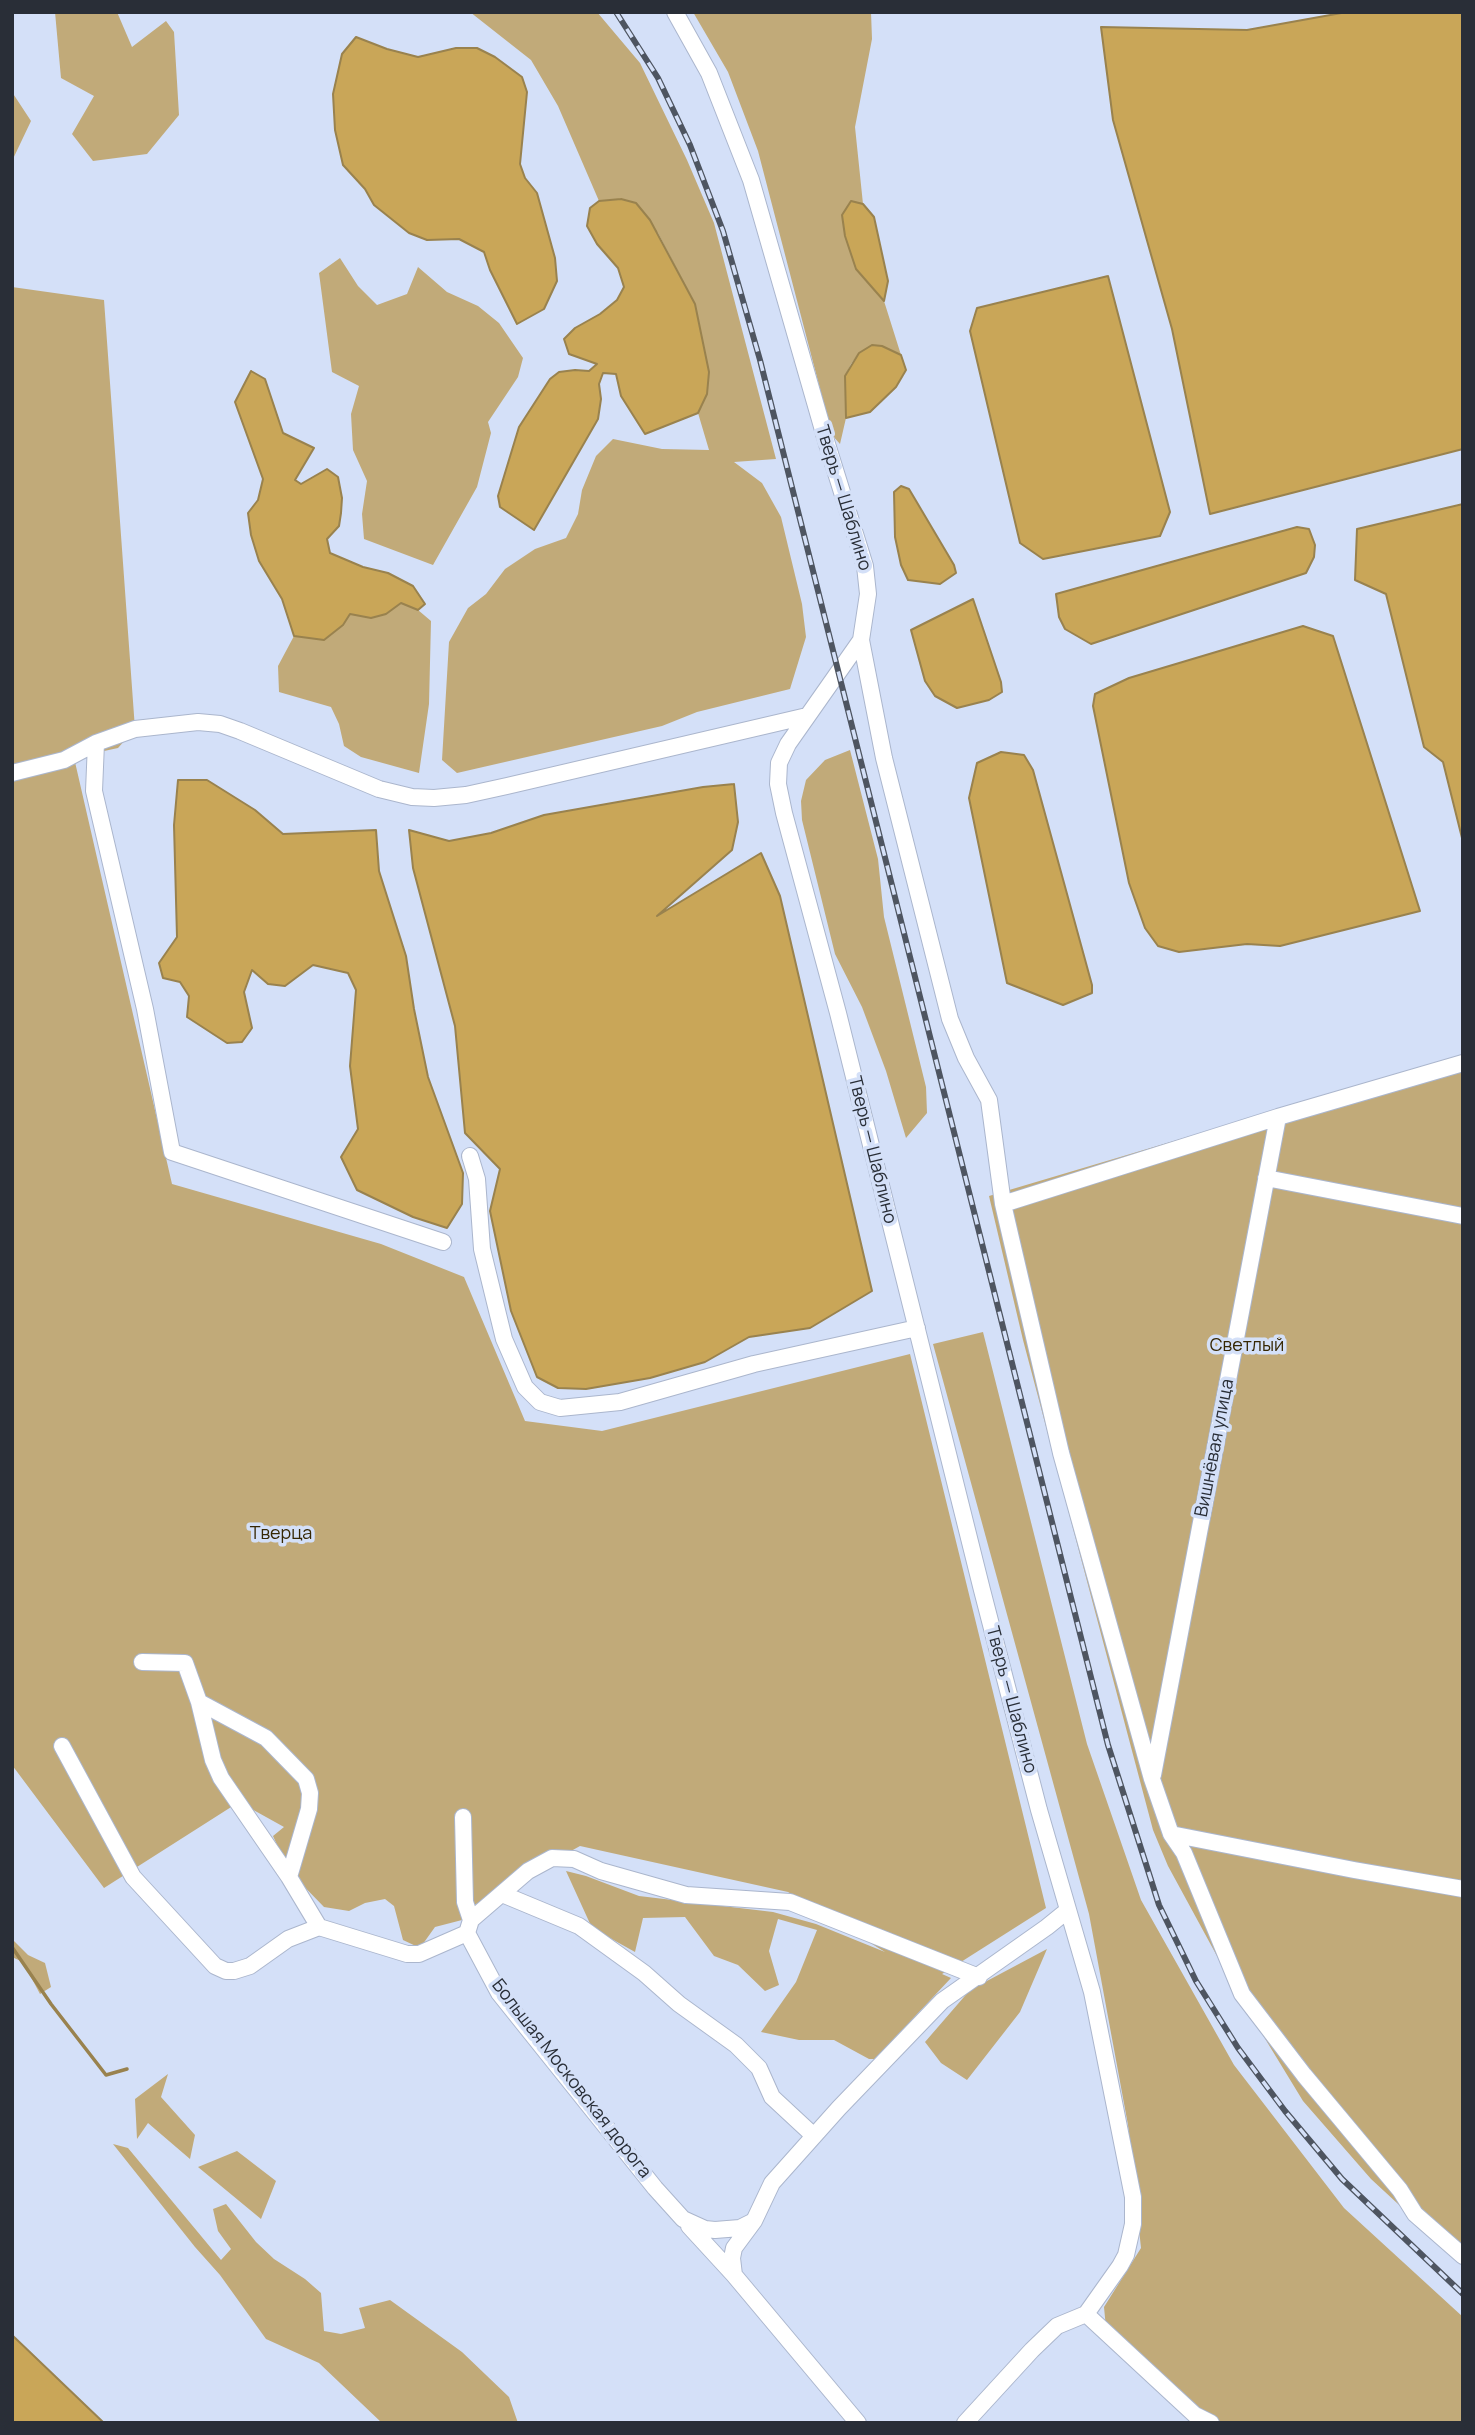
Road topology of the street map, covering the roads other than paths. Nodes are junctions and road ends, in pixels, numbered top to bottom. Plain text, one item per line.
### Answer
1 (675, 12) edge
2 (861, 640) junction
3 (807, 716) junction
4 (96, 743) junction
5 (12, 773) edge
6 (1463, 1063) edge
7 (1278, 1118) junction
8 (470, 1156) dead end
9 (1266, 1178) junction
10 (1003, 1204) junction
11 (1463, 1216) edge
12 (443, 1242) dead end
13 (917, 1328) junction
14 (142, 1662) dead end
15 (198, 1702) junction
16 (62, 1746) dead end
17 (1152, 1779) junction
18 (463, 1816) dead end
19 (1171, 1833) junction
20 (289, 1877) junction
21 (1463, 1889) edge
22 (502, 1894) junction
23 (1068, 1910) junction
24 (319, 1927) junction
25 (469, 1927) junction
26 (979, 1976) junction
27 (814, 2136) junction
28 (683, 2219) junction
29 (754, 2221) junction
30 (1463, 2256) edge
31 (734, 2274) junction
32 (1086, 2314) junction
33 (858, 2423) edge
34 (965, 2423) edge
35 (1211, 2423) edge

1 - 2 street, Тверь — Шаблино
2 - 3 street, Тверь — Шаблино
2 - 10 street
3 - 4 street
3 - 13 street, Тверь — Шаблино
4 - 5 street
4 - 12 street
6 - 7 street
7 - 9 street, Вишнёвая улица
7 - 10 street
8 - 13 street
9 - 11 street
9 - 17 street, Вишнёвая улица
10 - 17 street
13 - 23 street, Тверь — Шаблино
14 - 15 street
15 - 20 street
15 - 20 street
16 - 24 street
17 - 19 street
18 - 25 street, Большая Московская дорога
19 - 21 street
19 - 30 street
20 - 24 street
22 - 25 street
22 - 26 street
22 - 27 street
23 - 26 street
23 - 32 street, Тверь — Шаблино
24 - 25 street
25 - 28 street, Большая Московская дорога
26 - 27 street
27 - 29 street
28 - 29 street, Большая Московская дорога
28 - 31 street, Большая Московская дорога
29 - 31 street
31 - 33 street, Большая Московская дорога
32 - 34 street
32 - 35 street

